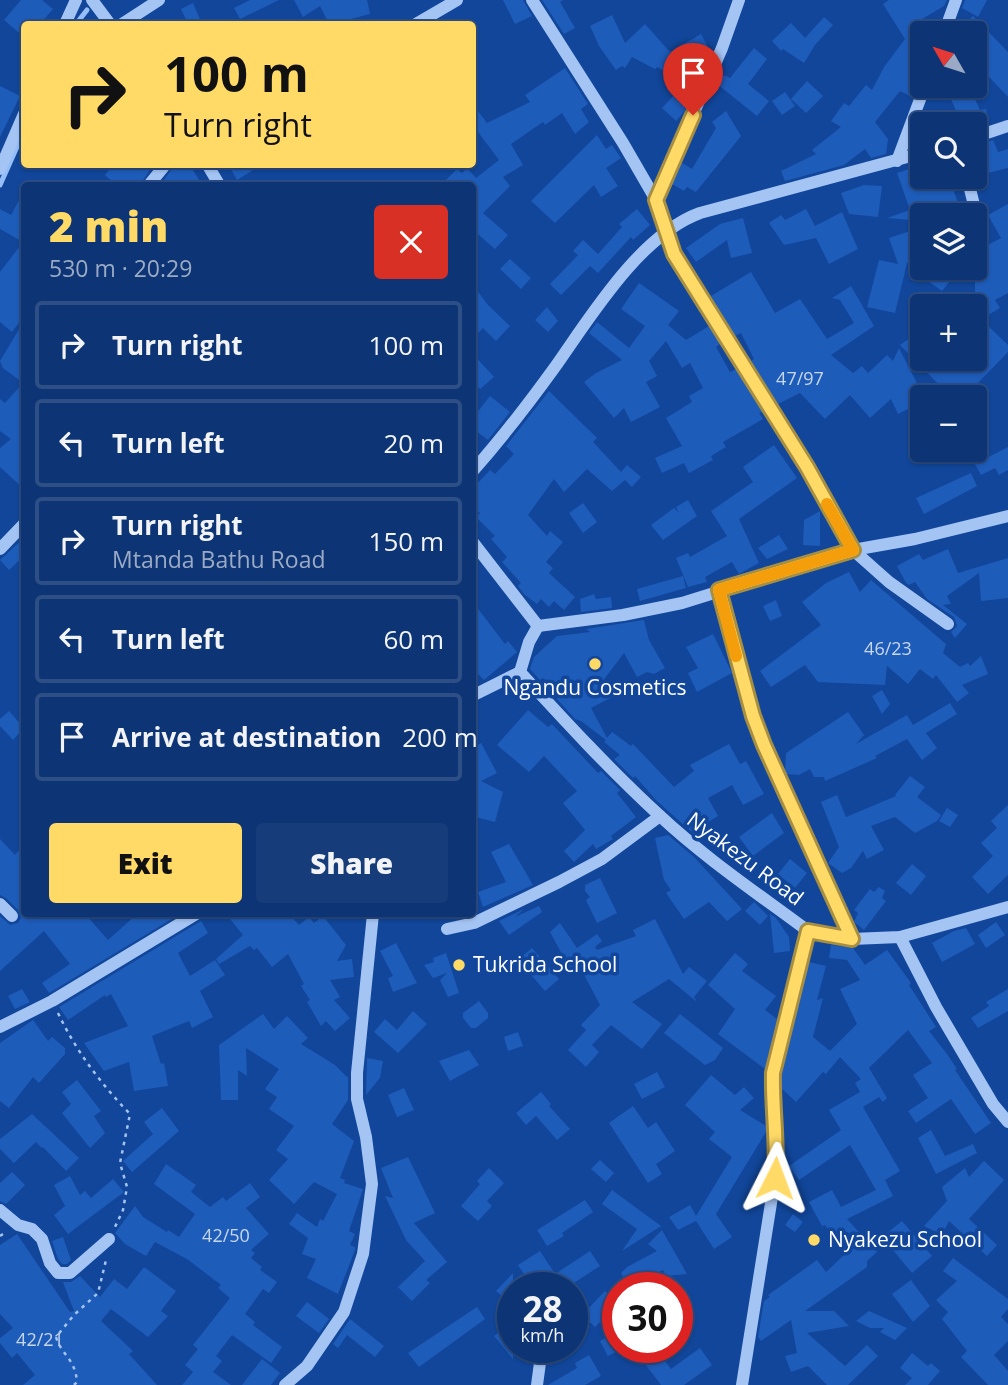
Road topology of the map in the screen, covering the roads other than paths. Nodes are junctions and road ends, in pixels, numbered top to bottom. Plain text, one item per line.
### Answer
1 (76, 0) edge
2 (92, 0) edge
3 (159, 0) edge
4 (457, 0) edge
5 (532, 0) edge
6 (739, 0) edge
7 (956, 0) edge
8 (66, 21) edge
9 (108, 21) edge
10 (127, 21) edge
11 (421, 21) edge
12 (948, 21) edge
13 (921, 98) edge
14 (21, 121) edge
15 (1008, 126) edge
16 (987, 133) edge
17 (910, 157) edge
18 (897, 161) junction
19 (163, 168) edge
20 (0, 169) edge
21 (151, 182) edge
22 (656, 200) junction
23 (666, 231) junction
24 (476, 467) edge
25 (1008, 516) edge
26 (21, 527) edge
27 (476, 546) edge
28 (0, 549) edge
29 (853, 550) junction
30 (719, 590) junction
31 (947, 624) dead end
32 (538, 626) junction
33 (520, 672) junction
34 (476, 694) edge
35 (660, 816) junction
36 (0, 904) edge
37 (1008, 907) edge
38 (12, 916) dead end
39 (191, 917) edge
40 (373, 917) edge
41 (447, 929) dead end
42 (808, 931) junction
43 (900, 937) junction
44 (852, 939) junction
45 (0, 1027) edge
46 (1008, 1122) edge
47 (0, 1210) edge
48 (109, 1239) road end
49 (540, 1363) edge
50 (285, 1385) edge
51 (537, 1385) edge
52 (742, 1385) edge

1 - 8 street
2 - 9 street
3 - 10 street
4 - 11 street
5 - 22 street
6 - 22 street
7 - 12 street
13 - 18 street
14 - 20 street
15 - 16 street
17 - 18 street
18 - 23 street
19 - 21 street
22 - 23 street
23 - 24 street
23 - 29 street
25 - 29 street
26 - 28 street
27 - 32 street
29 - 30 street
29 - 31 street
30 - 32 street
30 - 44 street
32 - 33 street
33 - 34 street
33 - 35 street, Nyakezu Road
35 - 41 street
35 - 42 street, Nyakezu Road
36 - 38 street
37 - 43 street
39 - 45 street
40 - 50 street
42 - 44 street
42 - 52 street, Nyakezu Road
43 - 44 street
43 - 46 street
47 - 48 street
49 - 51 street

